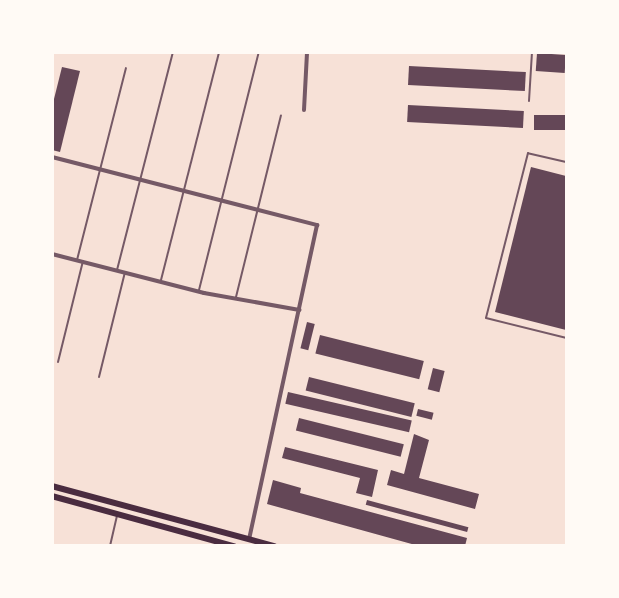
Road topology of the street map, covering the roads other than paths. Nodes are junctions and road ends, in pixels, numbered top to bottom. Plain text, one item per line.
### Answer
1 (173, 52) edge
2 (219, 52) edge
3 (259, 52) edge
4 (307, 52) edge
5 (532, 52) edge
6 (126, 68) dead end
7 (529, 101) dead end
8 (304, 110) dead end
9 (281, 115) dead end
10 (52, 157) edge
11 (566, 162) edge
12 (100, 171) junction
13 (141, 180) junction
14 (184, 190) junction
15 (222, 199) junction
16 (258, 208) junction
17 (52, 254) edge
18 (78, 260) junction
19 (83, 261) junction
20 (118, 270) junction
21 (125, 272) junction
22 (161, 282) junction
23 (199, 291) junction
24 (236, 298) junction
25 (299, 310) junction
26 (566, 338) edge
27 (58, 362) dead end
28 (99, 378) dead end
29 (52, 486) edge
30 (52, 496) edge
31 (117, 516) junction
32 (249, 539) junction
33 (110, 546) edge
34 (234, 546) edge
35 (274, 546) edge

1 - 13 lane
2 - 14 lane
3 - 15 lane
4 - 8 street
5 - 7 lane
6 - 12 lane
9 - 16 lane
10 - 12 street
11 - 26 lane
12 - 13 street
12 - 18 lane
13 - 14 street
13 - 20 lane
14 - 15 street
14 - 22 lane
15 - 16 street
15 - 23 lane
16 - 24 lane
16 - 25 street
17 - 18 street
18 - 19 street
19 - 20 street
19 - 27 lane
20 - 21 street
21 - 22 street
21 - 28 lane
22 - 23 street
23 - 24 street
24 - 25 street
25 - 32 street
29 - 32 main road
30 - 31 main road
31 - 33 lane
31 - 34 main road
32 - 35 main road

